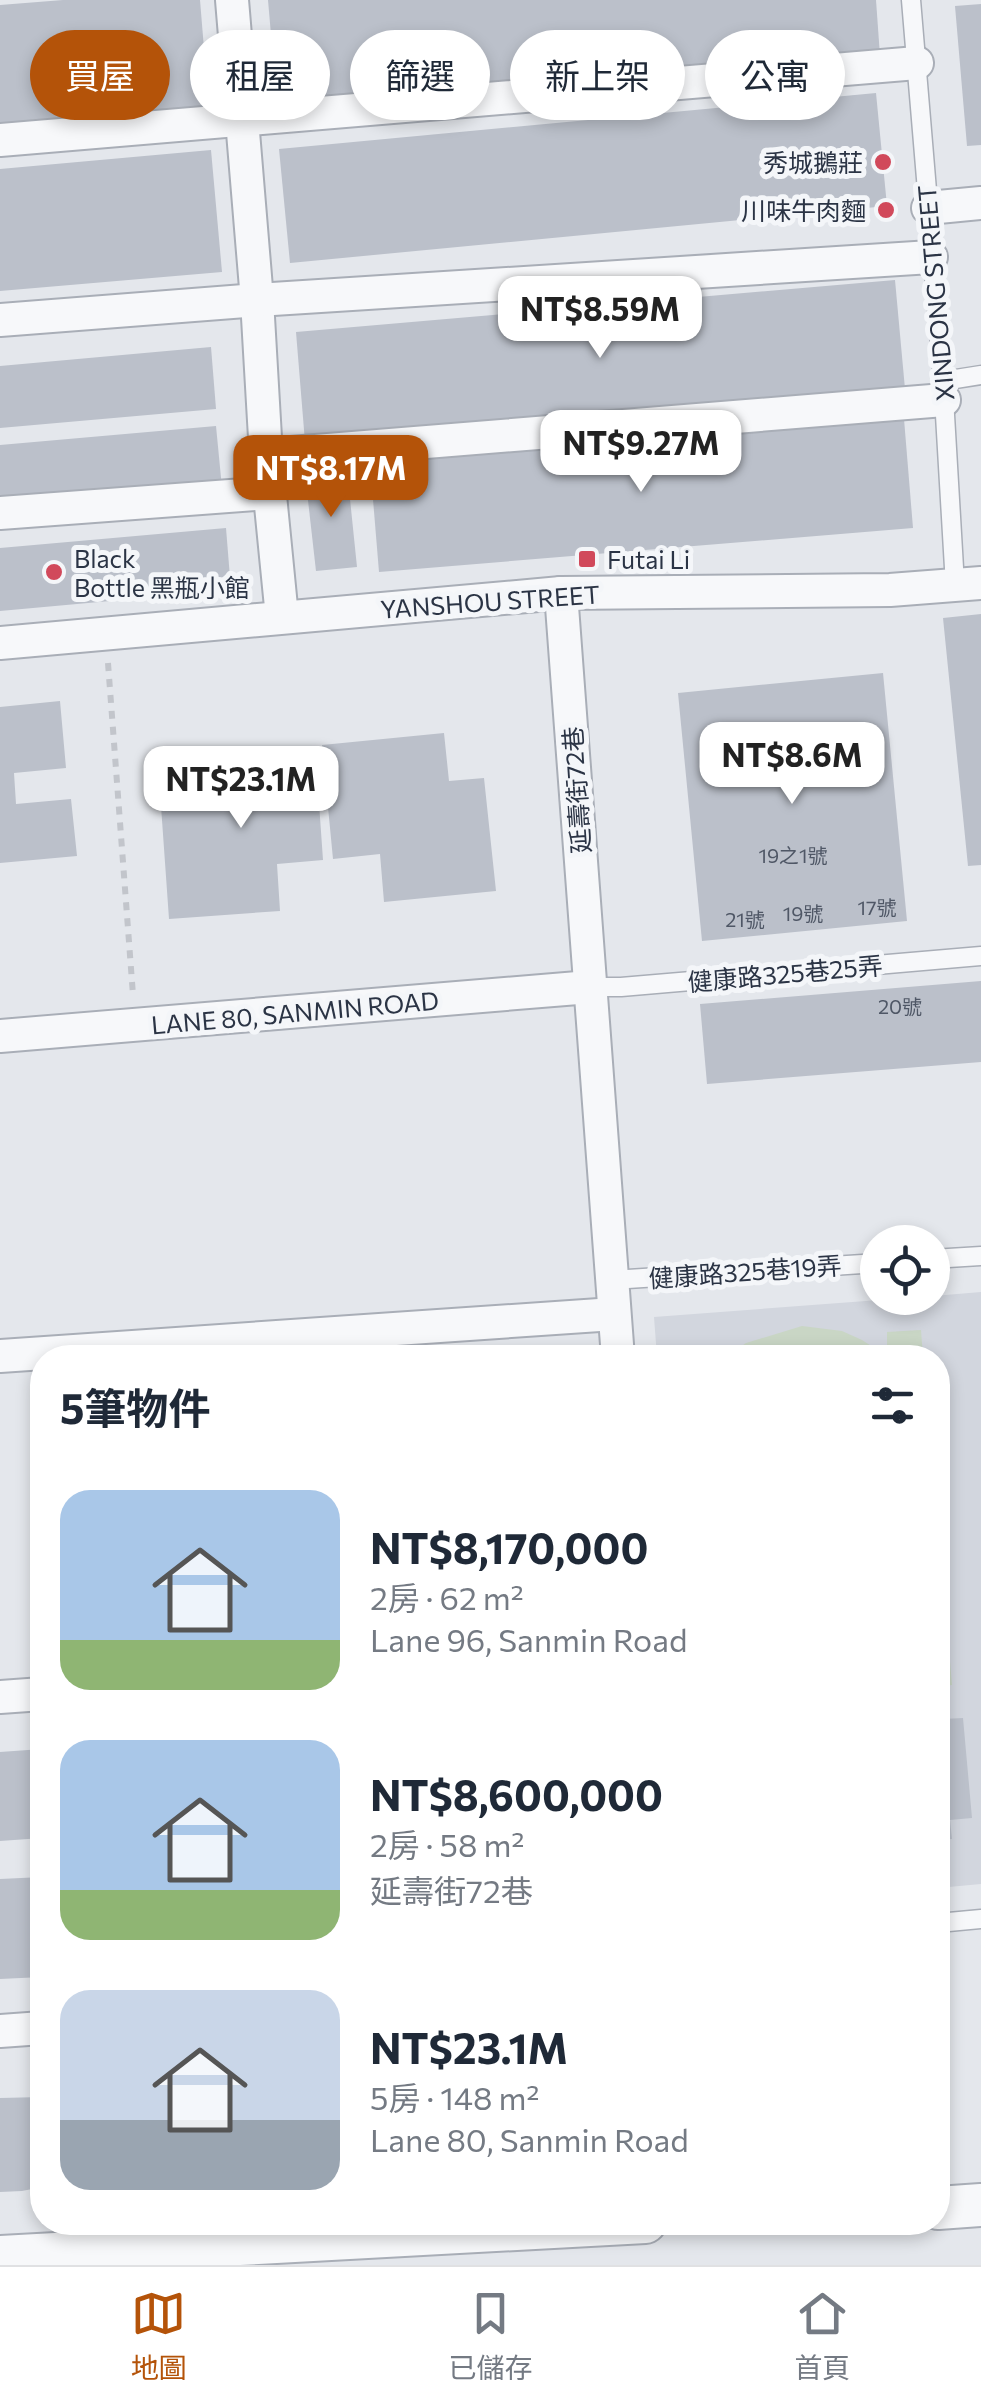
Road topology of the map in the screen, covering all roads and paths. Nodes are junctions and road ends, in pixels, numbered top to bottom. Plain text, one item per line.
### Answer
1 (232, 0) edge
2 (911, 0) edge
3 (234, 30) edge
4 (916, 63) junction
5 (330, 112) edge
6 (229, 120) edge
7 (240, 120) edge
8 (0, 140) edge
9 (981, 204) edge
10 (928, 208) junction
11 (931, 257) junction
12 (256, 300) junction
13 (0, 320) edge
14 (981, 375) edge
15 (943, 390) junction
16 (266, 456) junction
17 (270, 493) junction
18 (0, 513) edge
19 (968, 584) edge
20 (561, 593) junction
21 (282, 617) junction
22 (106, 632) junction
23 (0, 642) edge
24 (981, 956) edge
25 (590, 987) junction
26 (135, 1025) junction
27 (0, 1036) edge
28 (981, 1256) edge
29 (950, 1258) edge
30 (860, 1263) edge
31 (612, 1280) junction
32 (614, 1314) junction
33 (161, 1345) edge
34 (617, 1345) edge
35 (30, 1354) edge
36 (0, 1356) edge
37 (30, 1695) edge
38 (0, 1697) edge
39 (981, 1919) edge
40 (950, 1922) edge
41 (30, 2029) edge
42 (0, 2030) edge
43 (981, 2205) edge
44 (950, 2207) edge
45 (412, 2235) edge
46 (0, 2258) edge

1 - 3 street
2 - 4 lane, XINDONG STREET
4 - 5 street
4 - 10 lane, XINDONG STREET
6 - 8 street
7 - 12 street
9 - 10 street
10 - 11 lane, XINDONG STREET
11 - 12 street
11 - 15 lane, XINDONG STREET
12 - 13 street
12 - 16 street
14 - 15 lane
15 - 16 street
15 - 19 lane, XINDONG STREET
16 - 17 street
17 - 18 street
17 - 21 street
19 - 20 street, YANSHOU STREET
20 - 21 street, YANSHOU STREET
20 - 25 street, 延壽街72巷
21 - 22 street, YANSHOU STREET
22 - 23 street, YANSHOU STREET
22 - 26 path
24 - 25 lane, 健康路325巷25弄
25 - 26 street, LANE 80, SANMIN ROAD
25 - 31 street, 延壽街72巷
26 - 27 street, LANE 80, SANMIN ROAD
28 - 29 lane
30 - 31 lane, 健康路325巷19弄
31 - 32 street, 延壽街72巷
32 - 33 street
32 - 34 street, 延壽街72巷
35 - 36 street
37 - 38 street
39 - 40 lane
41 - 42 street
43 - 44 street
45 - 46 street

